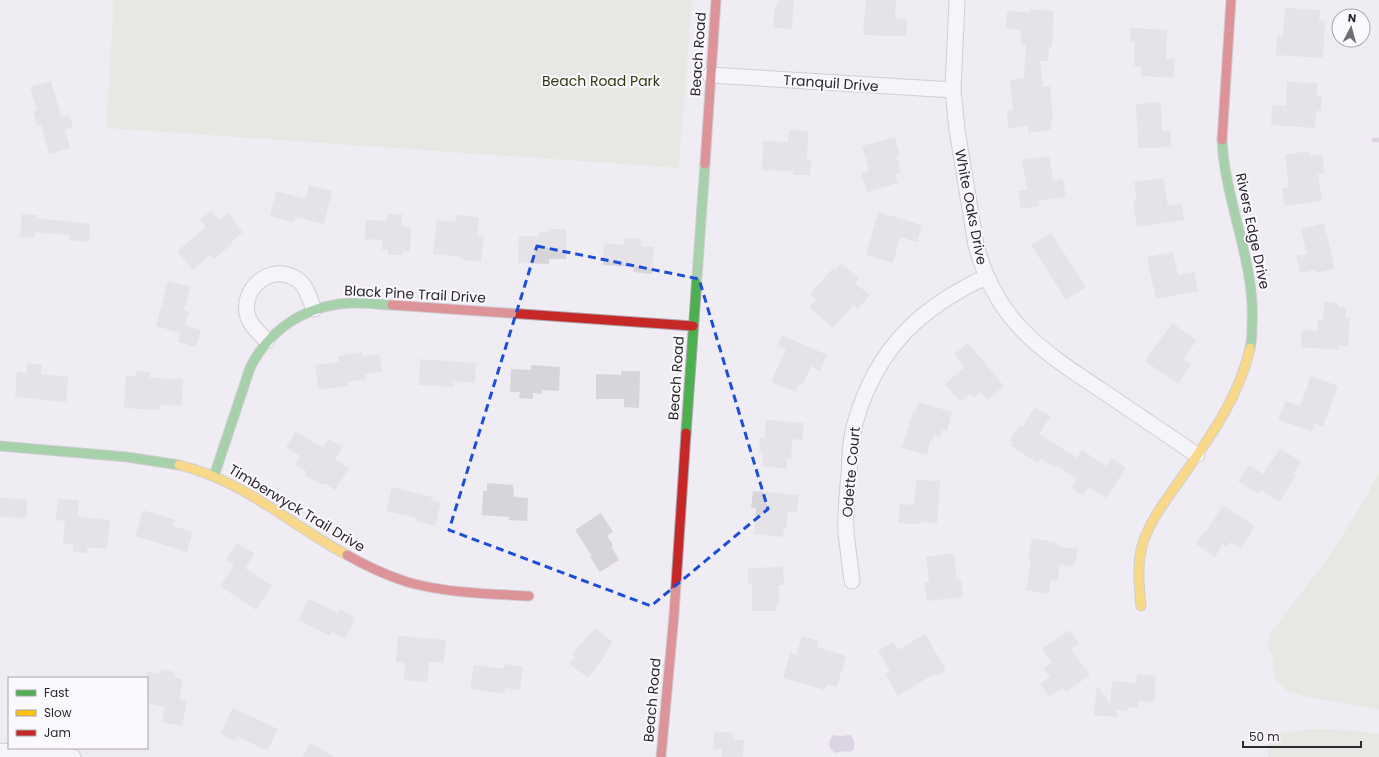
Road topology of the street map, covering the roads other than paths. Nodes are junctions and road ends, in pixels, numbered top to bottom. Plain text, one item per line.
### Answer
1 (716, 0) edge
2 (957, 0) edge
3 (1231, 0) edge
4 (710, 75) junction
5 (953, 90) junction
6 (986, 277) junction
7 (314, 309) junction
8 (694, 326) junction
9 (267, 341) junction
10 (0, 446) edge
11 (1197, 455) junction
12 (214, 476) junction
13 (852, 581) dead end
14 (529, 596) dead end
15 (1141, 606) dead end
16 (0, 751) edge
17 (73, 757) edge
18 (661, 757) edge

1 - 4 street, Beach Road
2 - 5 street, White Oaks Drive
3 - 11 street, Rivers Edge Drive
4 - 5 street, Tranquil Drive
4 - 8 street, Beach Road
5 - 6 street, White Oaks Drive
6 - 11 street, White Oaks Drive
6 - 13 street, Odette Court
7 - 8 street, Black Pine Trail Drive
7 - 9 street, Black Pine Trail Drive
7 - 9 street
8 - 18 street, Beach Road
9 - 12 street, Black Pine Trail Drive
10 - 12 street, Timberwyck Trail Drive
11 - 15 street, Rivers Edge Drive
12 - 14 street, Timberwyck Trail Drive
16 - 17 street

